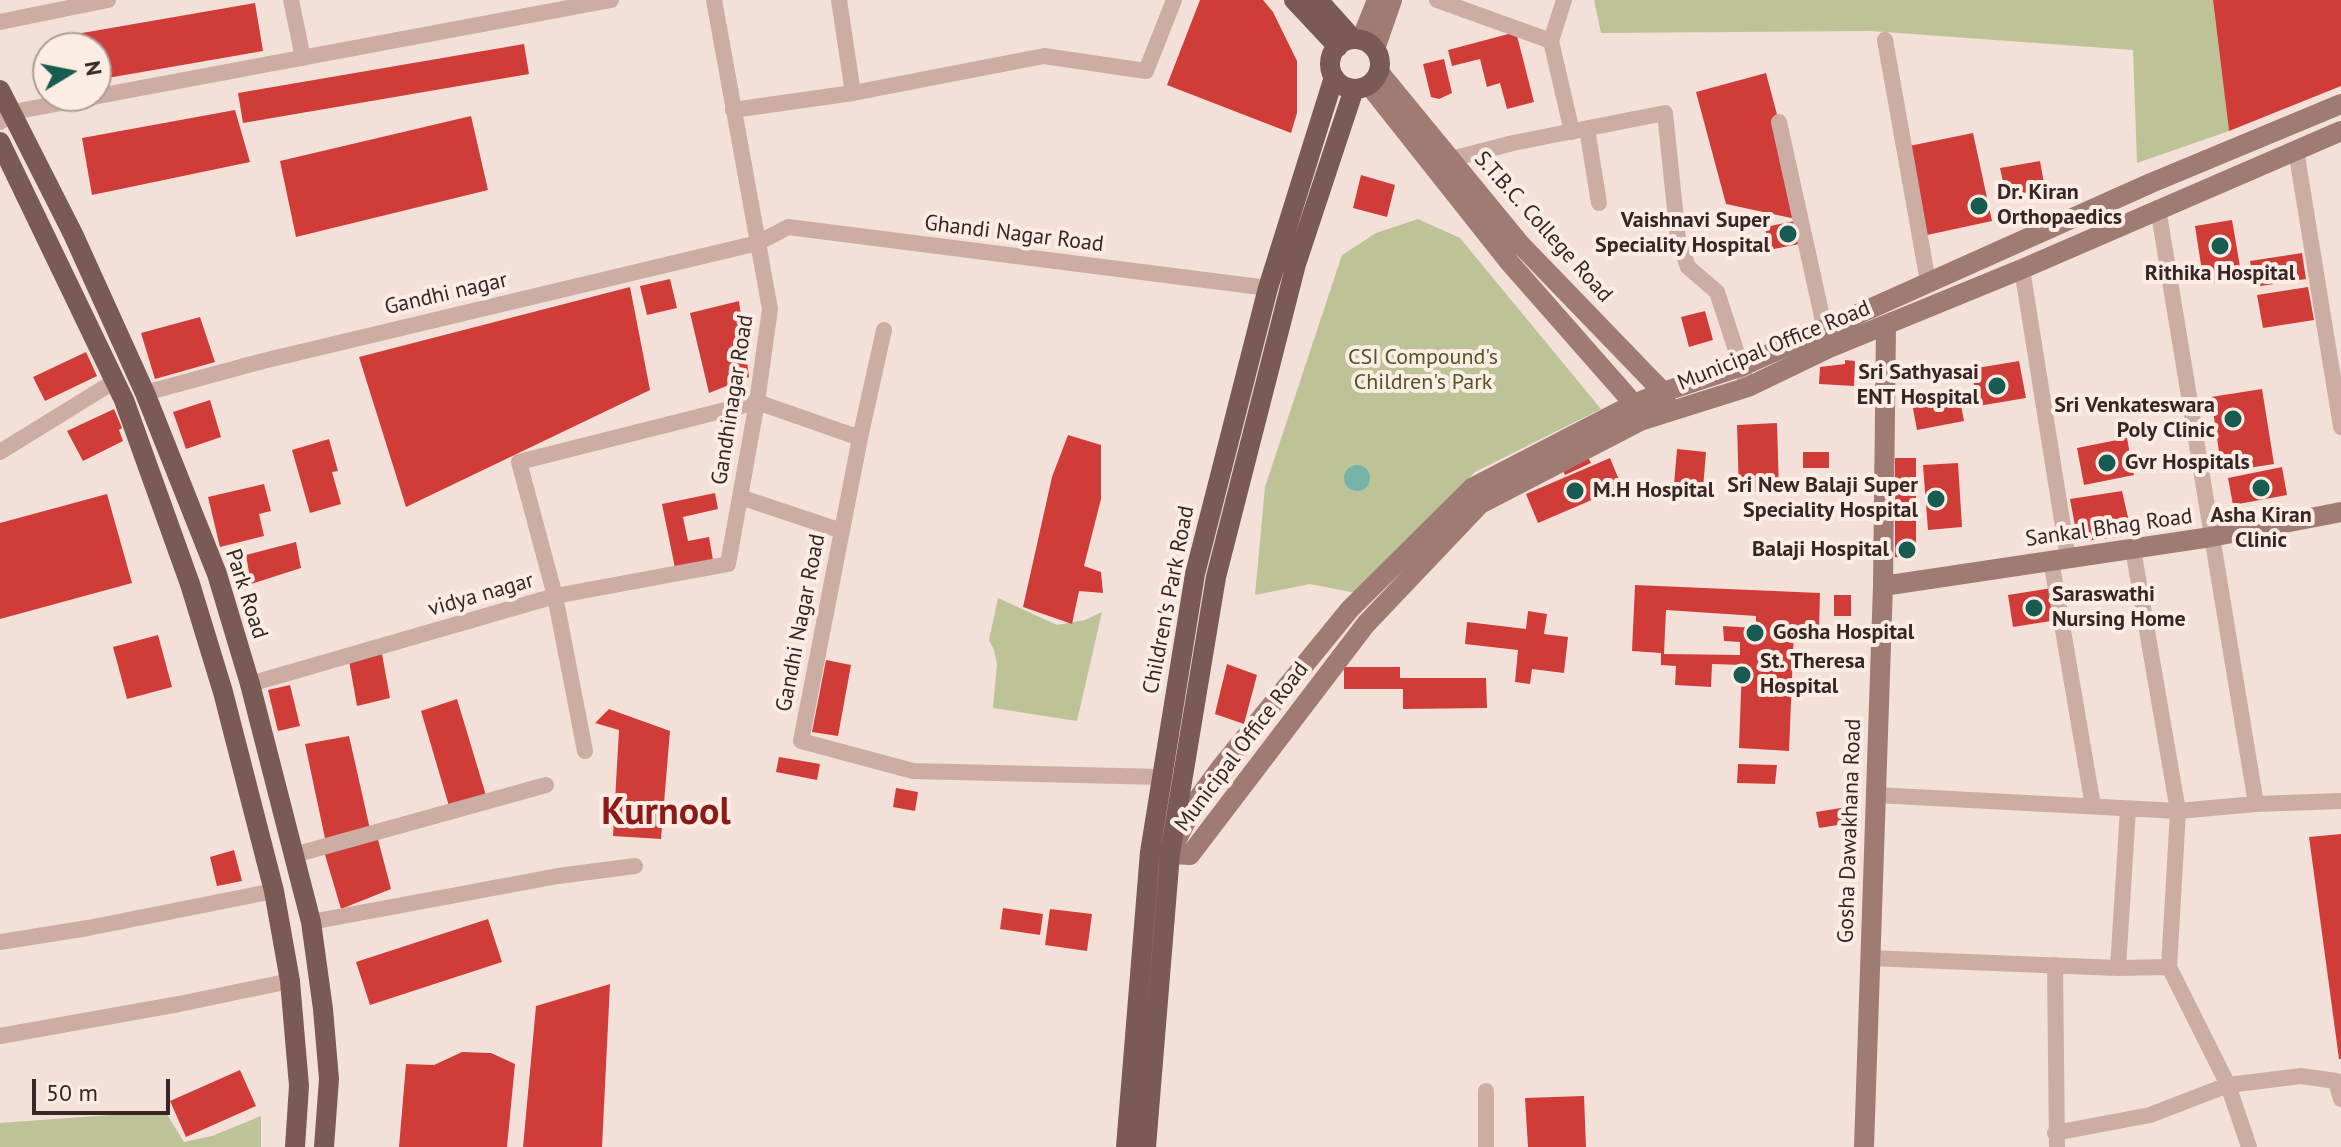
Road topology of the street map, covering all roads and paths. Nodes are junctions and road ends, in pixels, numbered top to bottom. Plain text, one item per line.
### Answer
1 (108, 0) edge
2 (291, 0) edge
3 (611, 0) edge
4 (714, 0) edge
5 (839, 0) edge
6 (1174, 0) edge
7 (1294, 0) edge
8 (1318, 0) edge
9 (1377, 0) edge
10 (1392, 0) edge
11 (1437, 0) edge
12 (1564, 0) edge
13 (0, 22) edge
14 (1885, 40) dead end
15 (1551, 41) junction
16 (1357, 44) junction
17 (303, 58) junction
18 (1334, 77) junction
19 (1368, 82) junction
20 (0, 90) edge
21 (853, 93) junction
22 (2341, 104) edge
23 (733, 110) junction
24 (6, 117) edge
25 (1779, 122) dead end
26 (1580, 131) junction
27 (2341, 131) edge
28 (0, 142) edge
29 (2296, 150) junction
30 (1451, 159) junction
31 (1599, 203) dead end
32 (2158, 208) junction
33 (758, 243) junction
34 (2022, 269) junction
35 (1928, 282) junction
36 (1268, 288) junction
37 (1570, 296) junction
38 (1554, 314) junction
39 (1886, 326) junction
40 (884, 330) dead end
41 (1827, 338) junction
42 (1744, 377) junction
43 (115, 381) junction
44 (1663, 392) junction
45 (145, 393) junction
46 (757, 402) junction
47 (1637, 413) junction
48 (1669, 414) junction
49 (2341, 427) edge
50 (860, 438) junction
51 (0, 452) edge
52 (740, 497) junction
53 (2341, 512) edge
54 (842, 531) junction
55 (2211, 537) junction
56 (2133, 549) junction
57 (2059, 559) junction
58 (728, 564) joint
59 (1883, 586) junction
60 (555, 596) junction
61 (250, 684) junction
62 (223, 692) junction
63 (585, 751) dead end
64 (1161, 777) junction
65 (546, 785) dead end
66 (1876, 795) junction
67 (2341, 801) edge
68 (2256, 804) junction
69 (2093, 806) junction
70 (2128, 809) junction
71 (2178, 811) junction
72 (1160, 853) junction
73 (294, 855) junction
74 (635, 866) dead end
75 (274, 891) junction
76 (311, 922) junction
77 (0, 942) edge
78 (1869, 958) junction
79 (2055, 965) junction
80 (2169, 967) junction
81 (2118, 968) junction
82 (290, 981) junction
83 (0, 1036) edge
84 (2228, 1085) junction
85 (1486, 1091) dead end
86 (2341, 1099) edge
87 (2056, 1140) edge
88 (295, 1147) edge
89 (324, 1147) edge
90 (1126, 1147) edge
91 (1146, 1147) edge
92 (1486, 1147) edge
93 (1864, 1147) edge
94 (2249, 1147) edge

1 - 13 street
2 - 17 street
3 - 17 street
4 - 23 street
5 - 21 street
6 - 21 street
7 - 16 main road
8 - 16 main road
9 - 16 main road
10 - 16 main road
11 - 15 street
12 - 15 street
14 - 35 street
15 - 26 street
16 - 18 main road
16 - 19 main road
17 - 24 street
18 - 19 main road
18 - 36 main road, Children's Park Road
19 - 30 main road, S.T.B.C. College Road
19 - 38 main road
19 - 72 main road, Children's Park Road
20 - 24 main road, Park Road
21 - 23 street
22 - 35 main road, Municipal Office Road
23 - 33 street
24 - 45 main road, Park Road
25 - 41 street
26 - 30 street
26 - 31 street
26 - 42 street
27 - 29 main road, Municipal Office Road
28 - 43 main road
29 - 32 main road, Municipal Office Road
29 - 49 street
30 - 37 main road, S.T.B.C. College Road
32 - 34 main road, Municipal Office Road
32 - 55 street
33 - 36 street, Ghandi Nagar Road
33 - 45 street, Gandhi nagar
33 - 46 street, Gandhinagar Road
34 - 39 main road, Municipal Office Road
34 - 57 street
35 - 41 main road, Municipal Office Road
36 - 64 main road, Children's Park Road
37 - 38 main road
37 - 44 main road, S.T.B.C. College Road
38 - 47 main road
39 - 41 main road, Municipal Office Road
39 - 59 main road, Gosha Dawakhana Road
40 - 50 street, Gandhi Nagar Road
41 - 42 main road, Municipal Office Road
42 - 44 main road, Municipal Office Road
42 - 48 main road, Municipal Office Road
43 - 51 street
43 - 62 main road
44 - 47 main road, Municipal Office Road
44 - 48 main road, S.T.B.C. College Road
45 - 61 main road, Park Road
46 - 50 street
46 - 52 street, Gandhinagar Road
46 - 60 street
47 - 48 main road, Municipal Office Road
47 - 72 main road, Municipal Office Road
47 - 72 main road, Municipal Office Road
50 - 54 street, Gandhi Nagar Road
52 - 54 street
52 - 58 street, Gandhinagar Road
53 - 55 main road, Sankal Bhag Road
54 - 64 street, Gandhi Nagar Road
55 - 56 main road, Sankal Bhag Road
55 - 68 street
56 - 57 main road, Sankal Bhag Road
56 - 71 street
57 - 59 main road, Sankal Bhag Road
57 - 69 street
58 - 60 street, vidya nagar
59 - 66 main road, Gosha Dawakhana Road
60 - 61 street, vidya nagar
60 - 63 street
61 - 62 main road
61 - 73 main road, Park Road
62 - 75 main road
64 - 72 main road, Children's Park Road
65 - 73 street
66 - 69 street
66 - 78 main road, Gosha Dawakhana Road
67 - 68 street
68 - 71 street
69 - 70 street
70 - 71 street
70 - 81 street
71 - 80 street
72 - 90 main road, Children's Park Road
72 - 91 main road, Children's Park Road
73 - 76 main road, Park Road
74 - 76 street
75 - 77 street
75 - 82 main road
76 - 89 main road, Park Road
78 - 79 street
78 - 93 main road, Gosha Dawakhana Road
79 - 81 street
79 - 87 street
80 - 81 street
80 - 84 street
82 - 83 street
82 - 88 main road
84 - 86 street
84 - 87 street
84 - 94 street
85 - 92 street

